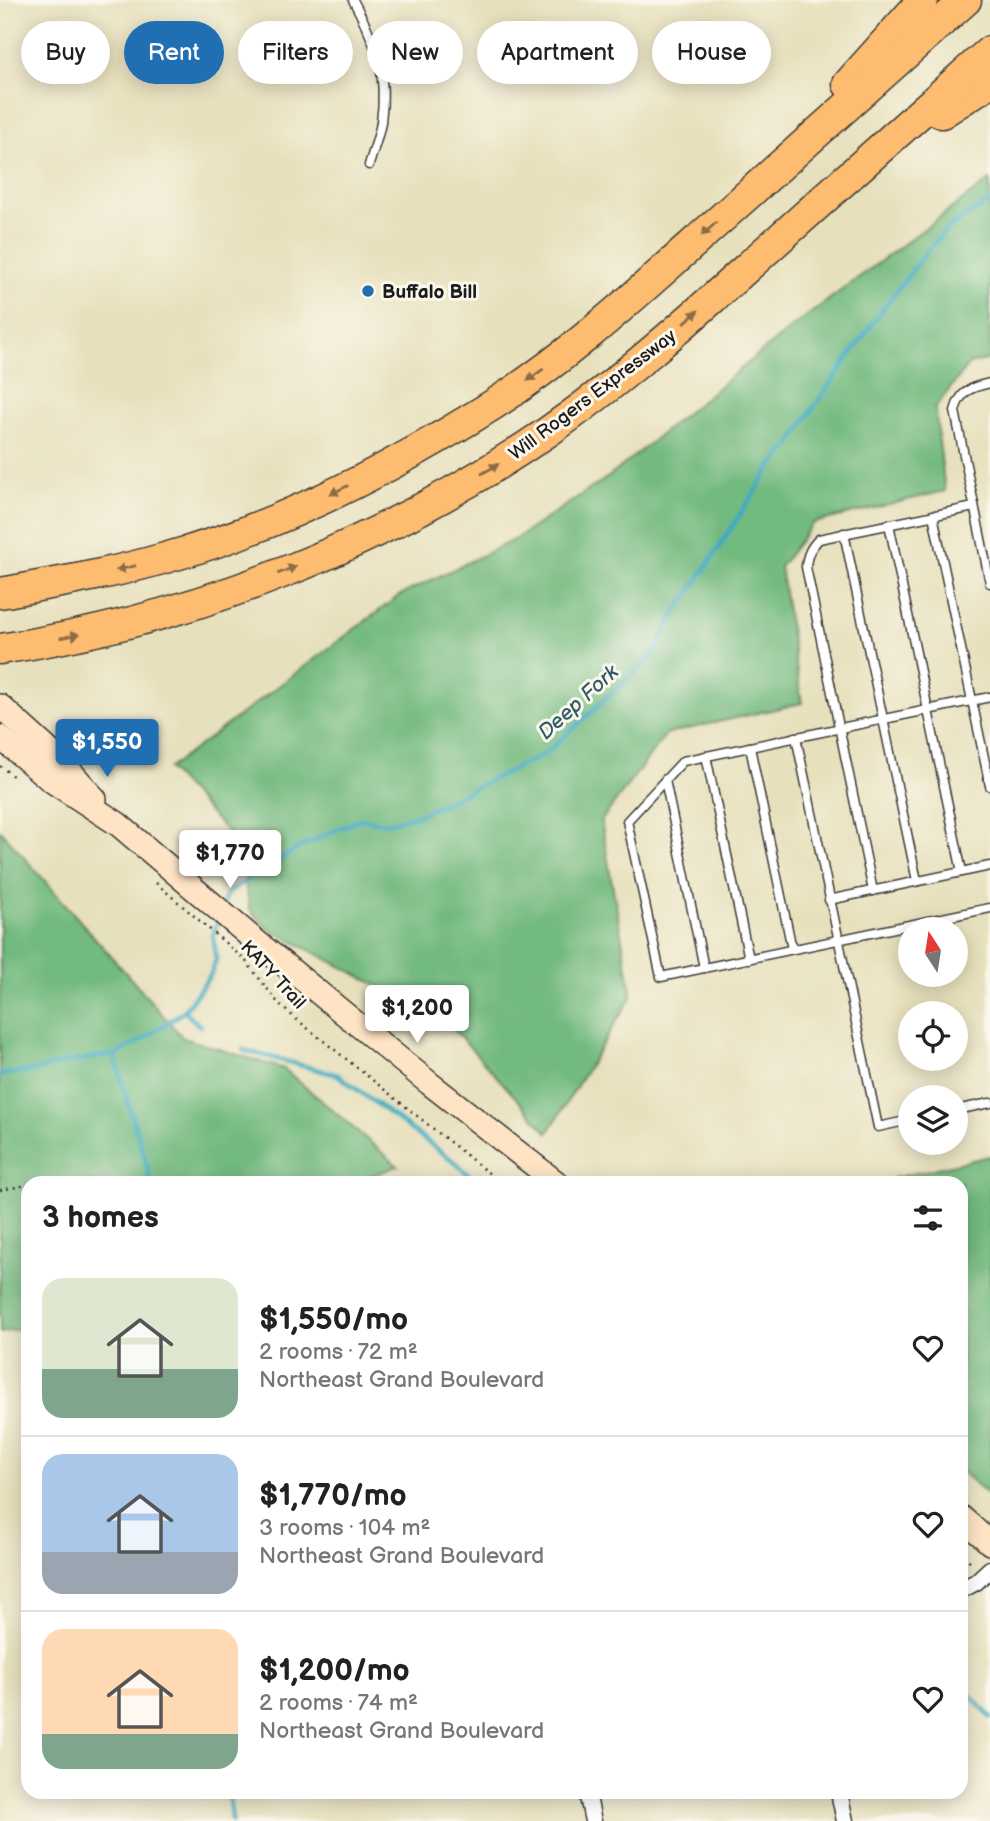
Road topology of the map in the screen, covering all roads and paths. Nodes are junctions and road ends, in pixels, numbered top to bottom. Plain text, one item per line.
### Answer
1 (354, 0) edge
2 (923, 0) edge
3 (967, 0) edge
4 (990, 51) edge
5 (990, 82) edge
6 (369, 165) dead end
7 (860, 167) junction
8 (760, 184) junction
9 (990, 383) edge
10 (974, 507) junction
11 (933, 515) junction
12 (889, 524) junction
13 (844, 533) junction
14 (990, 583) edge
15 (0, 593) edge
16 (1, 649) edge
17 (990, 697) edge
18 (972, 701) junction
19 (0, 706) edge
20 (928, 710) junction
21 (883, 719) junction
22 (840, 729) junction
23 (0, 737) edge
24 (796, 737) junction
25 (750, 747) junction
26 (706, 757) junction
27 (665, 780) junction
28 (990, 786) edge
29 (118, 824) junction
30 (990, 866) edge
31 (962, 872) junction
32 (917, 881) junction
33 (159, 887) dead end
34 (873, 891) junction
35 (829, 900) junction
36 (990, 908) edge
37 (837, 940) junction
38 (248, 949) junction
39 (792, 949) junction
40 (749, 959) junction
41 (704, 968) junction
42 (990, 1103) edge
43 (968, 1108) edge
44 (898, 1123) edge
45 (492, 1176) edge
46 (548, 1176) edge
47 (21, 1186) edge
48 (0, 1190) edge
49 (968, 1523) edge
50 (990, 1543) edge
51 (990, 1569) edge
52 (968, 1586) edge
53 (588, 1799) edge
54 (840, 1799) edge
55 (593, 1821) edge
56 (845, 1821) edge

1 - 6 lane
2 - 8 highway
3 - 8 highway
4 - 7 highway, Will Rogers Expressway
5 - 7 highway
16 -> 7 highway, Will Rogers Expressway
8 -> 15 highway
9 - 10 lane
10 - 11 lane
10 - 14 lane
11 - 12 lane
11 - 18 lane
12 - 13 lane
12 - 20 lane
13 - 21 lane
13 - 22 lane
17 - 18 lane
18 - 20 lane
18 - 28 lane
19 - 29 street
20 - 21 lane
20 - 31 lane
21 - 22 lane
21 - 32 lane
22 - 24 lane
22 - 34 lane
23 - 29 street
24 - 25 lane
24 - 35 lane
25 - 26 lane
25 - 39 lane
26 - 27 lane
26 - 40 lane
27 - 41 lane
27 - 41 lane
29 - 38 street
30 - 31 lane
31 - 32 lane
32 - 34 lane
33 - 38 path, KATY Trail
34 - 35 lane
35 - 37 lane
36 - 37 lane
37 - 39 lane
37 - 44 lane
38 - 45 path, KATY Trail
38 - 46 street
39 - 40 lane
40 - 41 lane
42 - 43 lane
47 - 48 path
49 - 50 street
51 - 52 street
53 - 55 street
54 - 56 street

